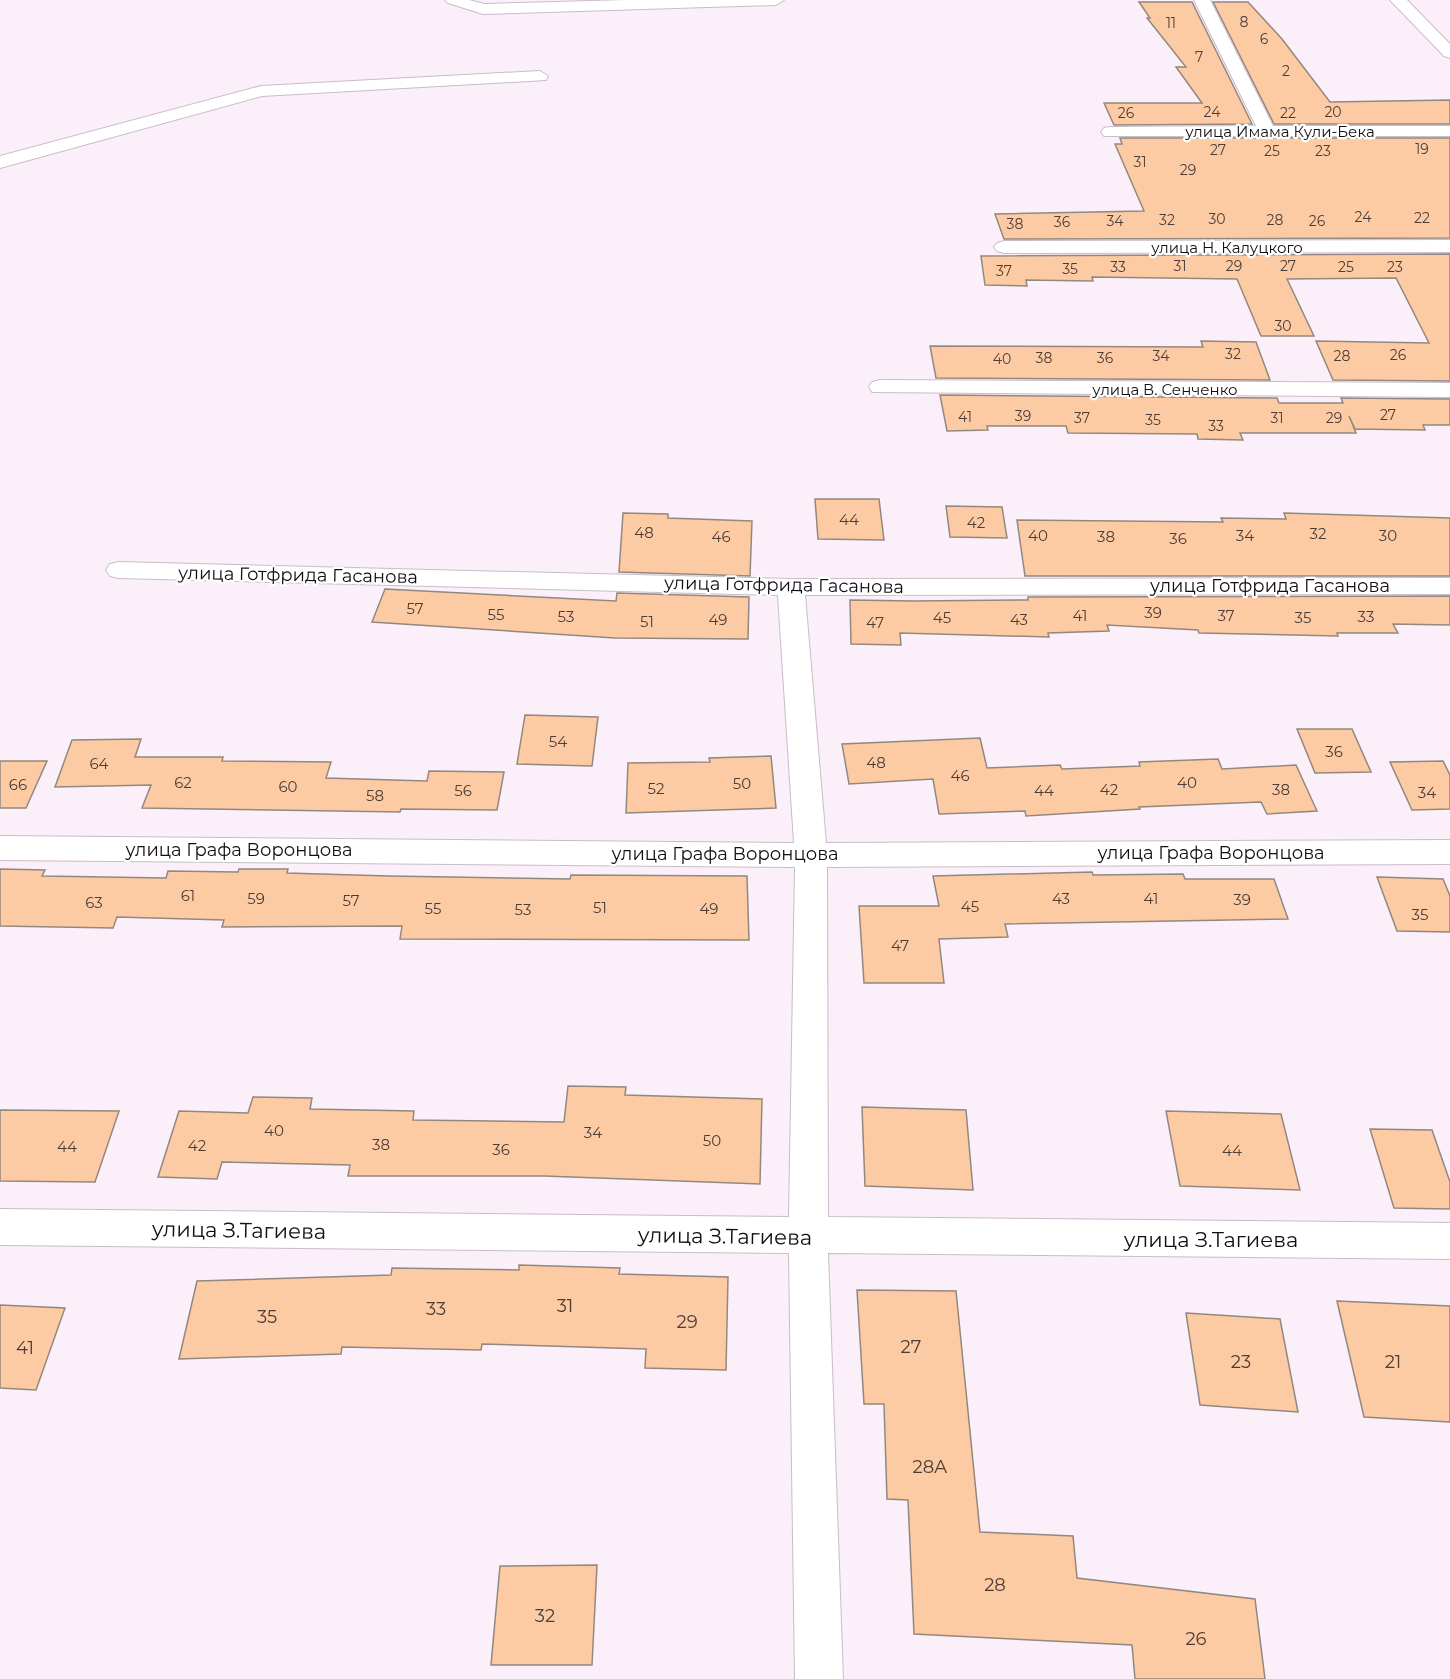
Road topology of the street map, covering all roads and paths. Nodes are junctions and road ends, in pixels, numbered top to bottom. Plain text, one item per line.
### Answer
1 (453, 0) edge
2 (776, 0) edge
3 (1202, 0) edge
4 (1398, 0) edge
5 (651, 3) edge
6 (1450, 53) edge
7 (540, 76) dead end
8 (1268, 131) junction
9 (1450, 131) edge
10 (1110, 132) dead end
11 (0, 162) edge
12 (1450, 246) edge
13 (1004, 248) dead end
14 (880, 387) dead end
15 (1450, 390) edge
16 (119, 570) dead end
17 (1450, 586) edge
18 (791, 587) junction
19 (0, 848) edge
20 (1450, 852) edge
21 (811, 855) junction
22 (0, 1227) edge
23 (808, 1237) junction
24 (1450, 1241) edge
25 (819, 1679) edge

1 - 5 street
2 - 5 street
3 - 8 street
4 - 6 street
7 - 11 street
8 - 9 street, улица Имама Кули-Бека
8 - 10 street, улица Имама Кули-Бека
12 - 13 street, улица Н. Калуцкого
14 - 15 street, улица В. Сенченко
16 - 18 street, улица Готфрида Гасанова
17 - 18 street, улица Готфрида Гасанова
18 - 21 street
19 - 21 street, улица Графа Воронцова
20 - 21 street, улица Графа Воронцова
21 - 23 street
22 - 23 street, улица З.Тагиева
23 - 24 street, улица З.Тагиева
23 - 25 street

